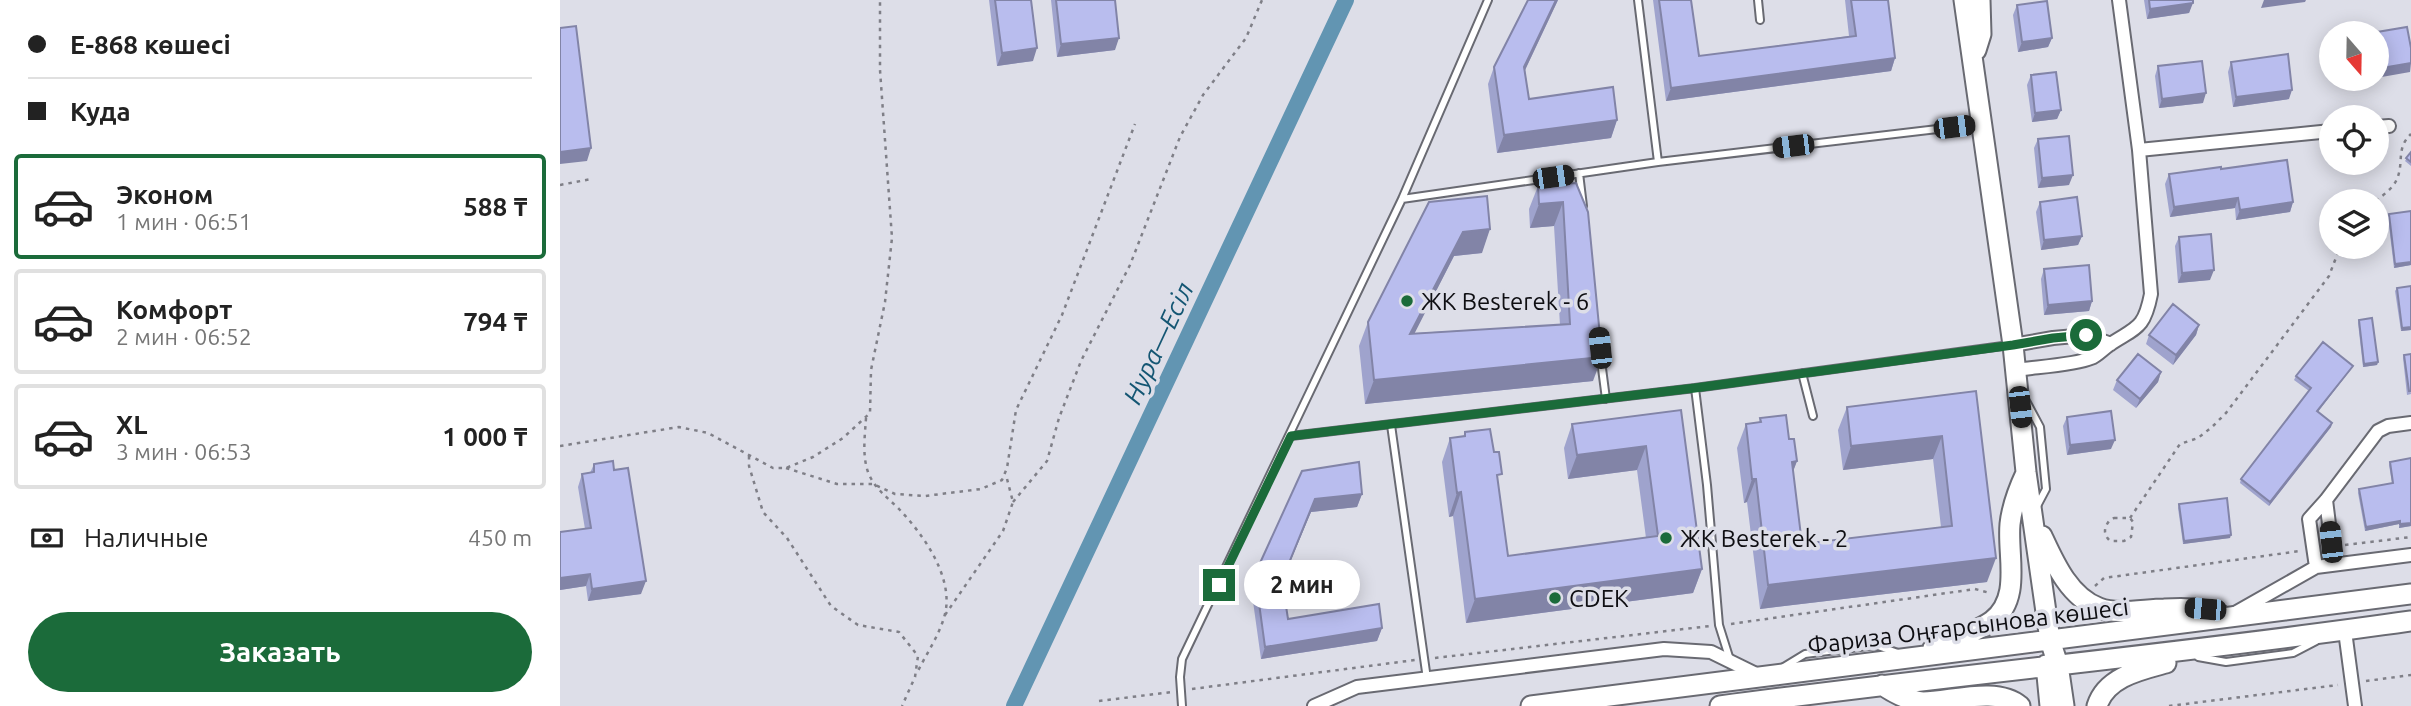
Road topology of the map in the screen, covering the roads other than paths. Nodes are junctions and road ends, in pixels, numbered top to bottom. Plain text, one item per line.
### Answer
1 (1488, 0) edge
2 (1638, 0) edge
3 (1758, 0) edge
4 (1964, 0) edge
5 (1980, 0) edge
6 (2119, 0) edge
7 (1760, 20) dead end
8 (1972, 61) junction
9 (1981, 124) junction
10 (2319, 132) edge
11 (2139, 150) junction
12 (1658, 162) junction
13 (1579, 173) junction
14 (1402, 199) junction
15 (1584, 213) edge
16 (2111, 344) junction
17 (2013, 345) junction
18 (1599, 346) edge
19 (1802, 373) junction
20 (2017, 378) junction
21 (1695, 388) junction
22 (1605, 398) junction
23 (1813, 416) dead end
24 (2411, 423) edge
25 (1391, 425) junction
26 (1291, 436) junction
27 (2026, 472) junction
28 (2326, 500) junction
29 (2033, 517) junction
30 (2411, 555) edge
31 (2334, 564) junction
32 (2316, 567) junction
33 (2411, 594) edge
34 (2229, 617) junction
35 (2408, 623) edge
36 (2339, 631) junction
37 (2050, 640) junction
38 (2188, 652) junction
39 (1909, 658) junction
40 (1730, 660) junction
41 (2052, 665) junction
42 (1765, 676) junction
43 (1427, 679) junction
44 (1882, 685) junction
45 (1823, 699) edge
46 (1182, 706) edge
47 (1314, 706) edge
48 (1531, 706) edge
49 (1610, 706) edge
50 (1720, 706) edge
51 (2020, 706) edge
52 (2050, 706) edge
53 (2064, 706) edge
54 (2096, 706) edge
55 (2356, 706) edge

1 - 14 lane
2 - 12 lane
3 - 7 lane
4 - 8 street
5 - 8 street
6 - 11 street
8 - 9 street
9 - 12 lane
9 - 17 street
10 - 11 street
11 - 16 street
12 - 13 lane
13 - 14 lane
13 - 15 lane
14 - 26 lane
16 - 17 street
16 - 20 street
17 - 19 lane
17 - 20 street
18 - 22 lane
19 - 21 lane
19 - 23 lane
20 - 27 street
20 - 29 lane
21 - 22 lane
21 - 40 lane
22 - 25 lane
24 - 28 street
25 - 26 lane
25 - 43 lane
26 - 46 lane
27 - 29 street
27 - 39 street
28 - 31 street
28 - 32 street
29 - 34 street
29 - 37 street
30 - 31 street
31 - 32 street
32 - 34 street
33 - 34 street, Фариза Оңғарсынова көшесі
34 - 37 street, Фариза Оңғарсынова көшесі
35 - 36 street, Фариза Оңғарсынова көшесі
36 - 38 street, Фариза Оңғарсынова көшесі
36 - 55 street
37 - 39 street, Фариза Оңғарсынова көшесі
37 - 41 street
38 - 41 street, Фариза Оңғарсынова көшесі
38 - 54 street
39 - 42 street, Фариза Оңғарсынова көшесі
40 - 42 street
40 - 43 street
41 - 44 street, Фариза Оңғарсынова көшесі
41 - 52 street
41 - 53 street
42 - 48 street, Фариза Оңғарсынова көшесі
42 - 49 street
43 - 47 street
44 - 45 street, Фариза Оңғарсынова көшесі
44 - 51 street
45 - 50 street, Фариза Оңғарсынова көшесі

